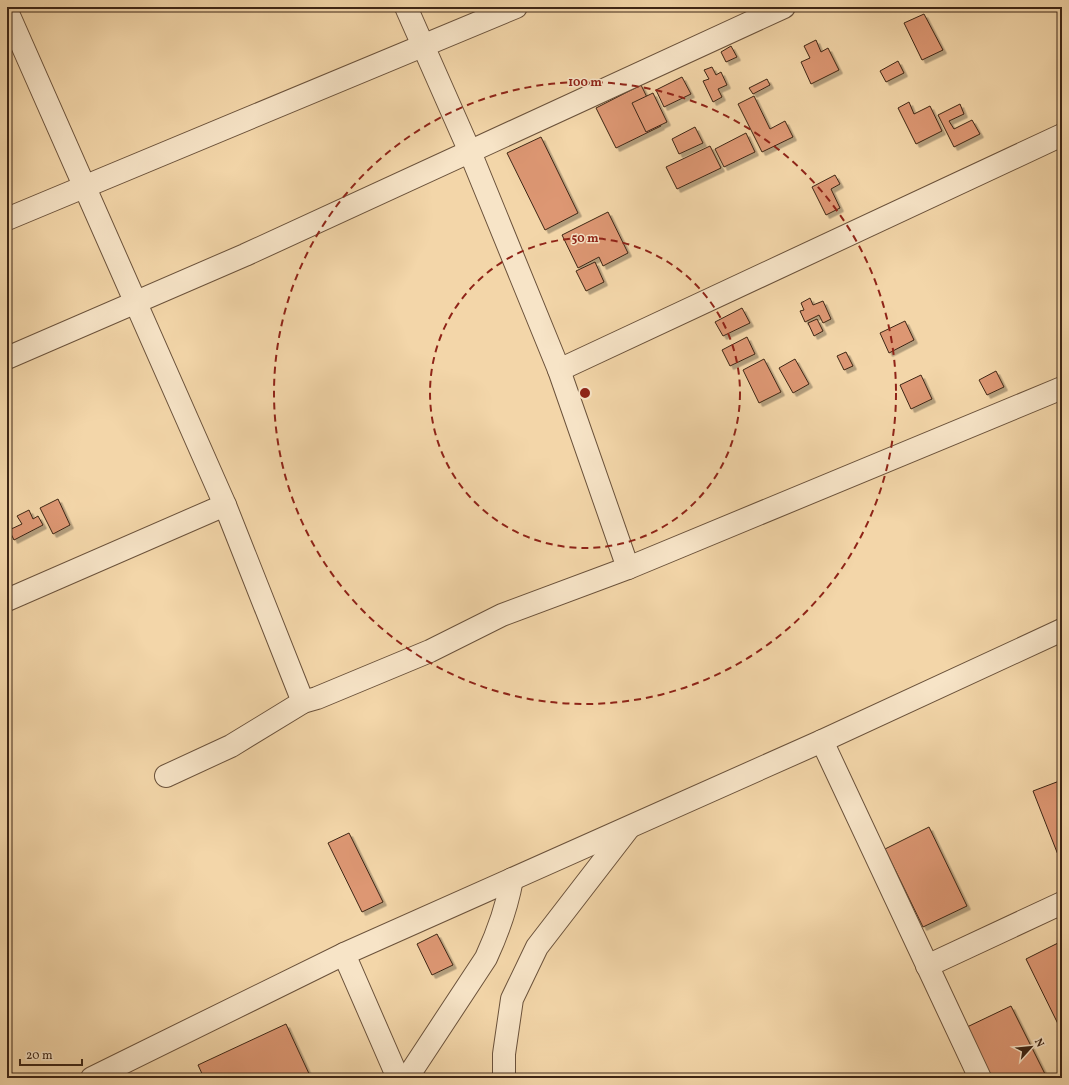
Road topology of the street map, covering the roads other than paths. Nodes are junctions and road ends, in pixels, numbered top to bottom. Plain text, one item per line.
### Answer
1 (406, 7) edge
2 (516, 7) edge
3 (784, 7) edge
4 (7, 11) edge
5 (424, 46) junction
6 (1062, 135) edge
7 (470, 152) junction
8 (84, 187) junction
9 (7, 220) edge
10 (135, 302) junction
11 (7, 358) edge
12 (559, 370) junction
13 (1062, 388) edge
14 (225, 505) junction
15 (628, 568) junction
16 (7, 600) edge
17 (1062, 630) edge
18 (303, 702) junction
19 (822, 741) junction
20 (166, 776) dead end
21 (630, 826) junction
22 (512, 879) junction
23 (1062, 902) edge
24 (344, 954) junction
25 (928, 966) junction
26 (92, 1078) edge
27 (398, 1078) edge
28 (407, 1078) edge
29 (504, 1078) edge
30 (980, 1078) edge

1 - 5 street
2 - 5 street
3 - 7 street
4 - 8 street
5 - 7 street
5 - 8 street
6 - 12 street
7 - 10 street
7 - 12 street
8 - 9 street
8 - 10 street
10 - 11 street
10 - 14 street
12 - 15 street
13 - 15 street
14 - 16 street
14 - 18 street
15 - 18 street
17 - 19 street
18 - 20 street
19 - 21 street
19 - 25 street
21 - 22 street
21 - 29 street
22 - 24 street
22 - 28 street
23 - 25 street
24 - 26 street
24 - 27 street
25 - 30 street

